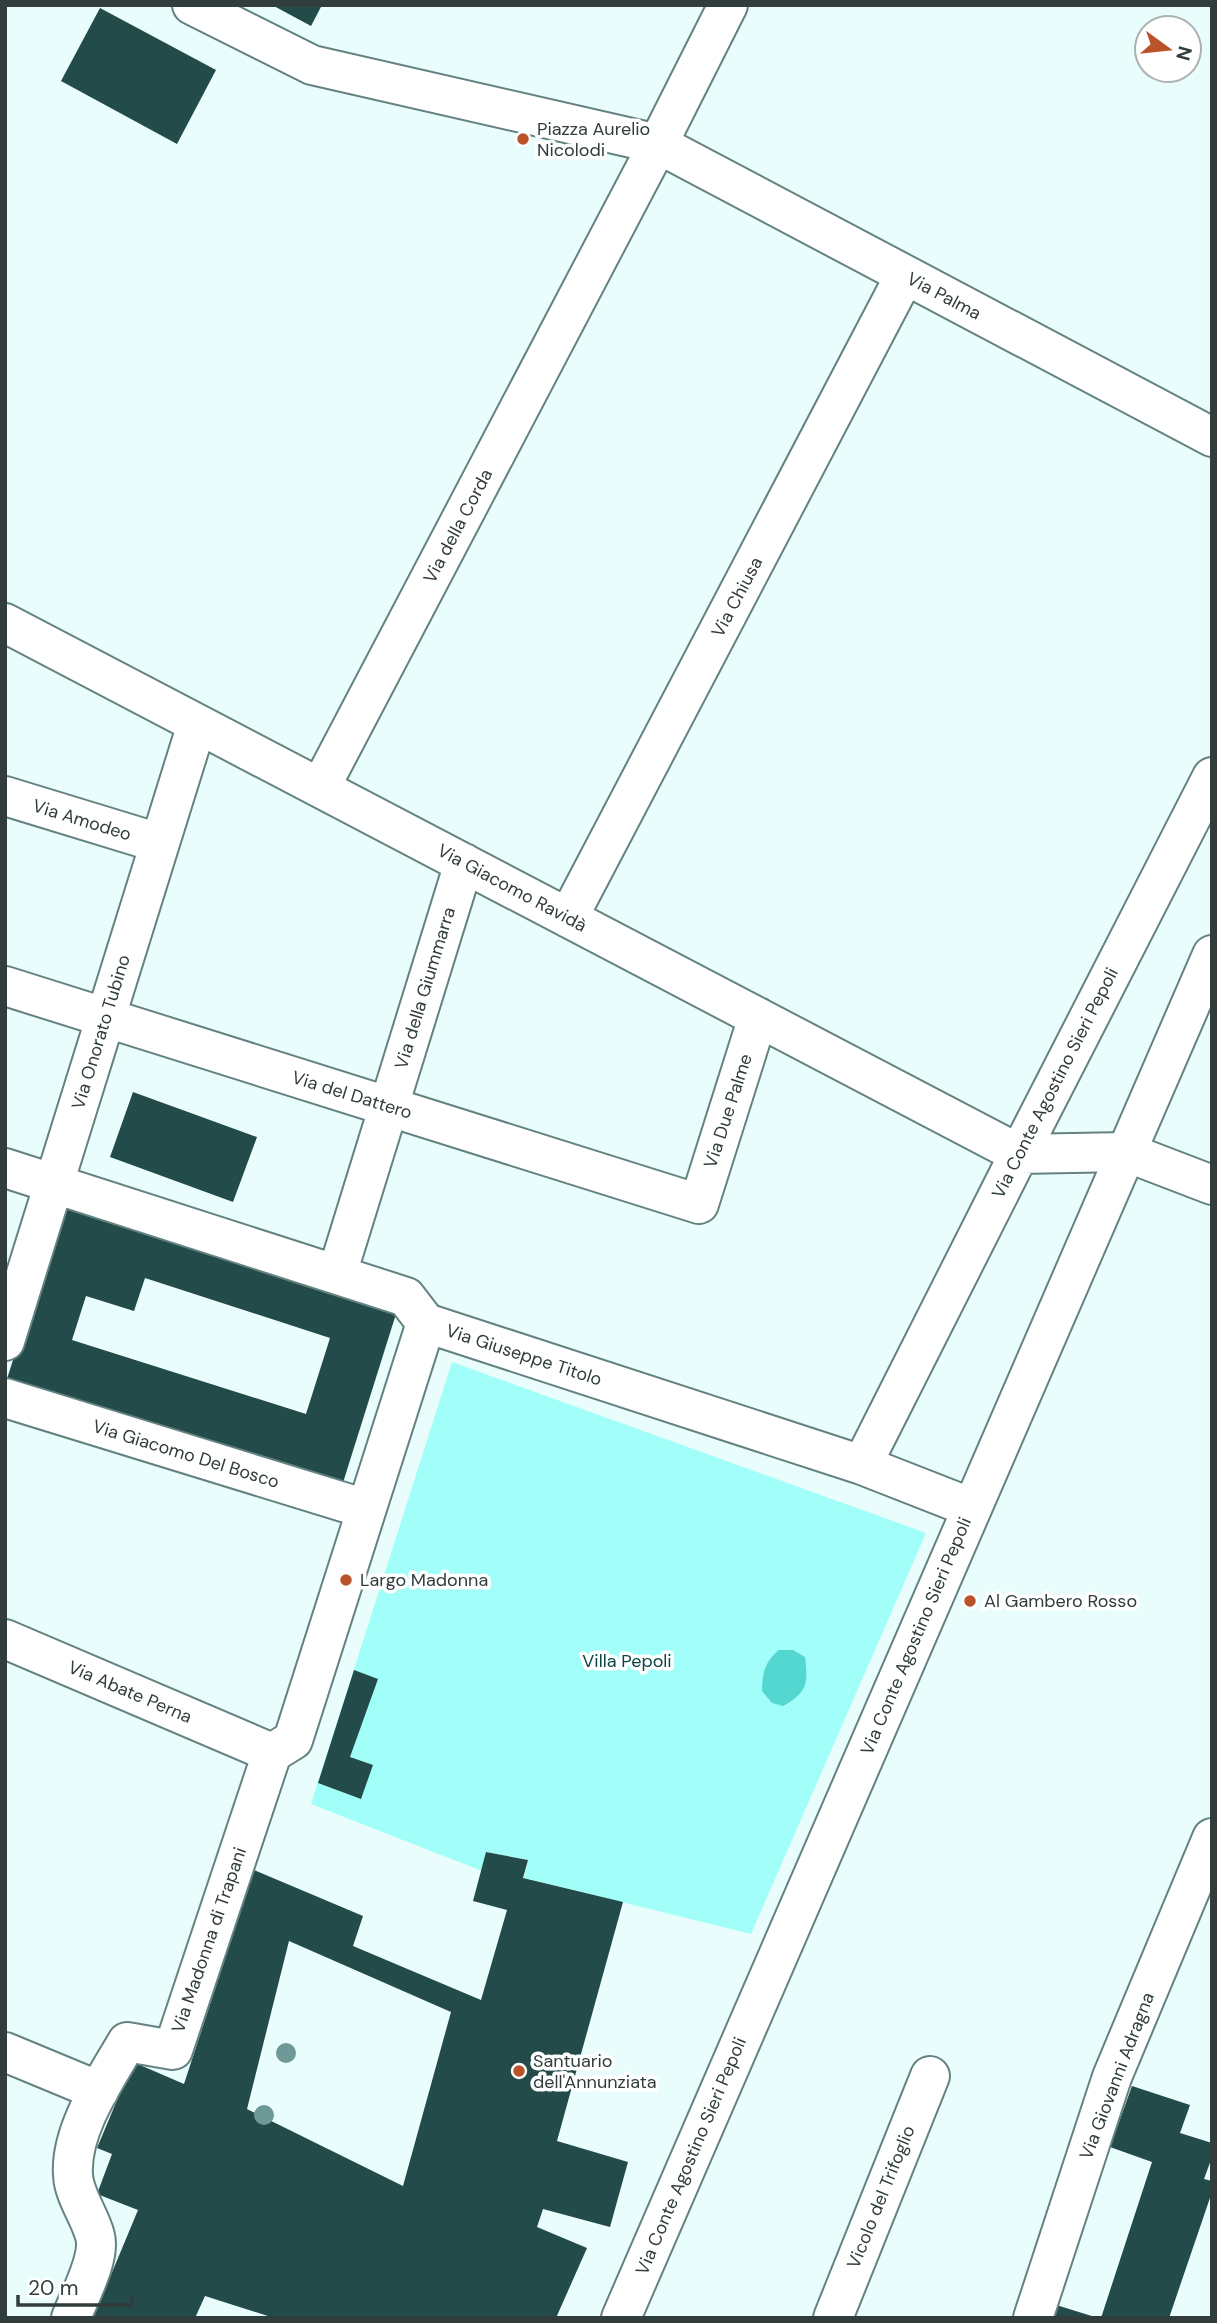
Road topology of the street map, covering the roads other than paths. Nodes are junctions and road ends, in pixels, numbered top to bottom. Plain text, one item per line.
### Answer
1 (192, 5) edge
2 (728, 5) edge
3 (669, 137) junction
4 (905, 275) junction
5 (1212, 437) edge
6 (5, 623) edge
7 (197, 724) junction
8 (1212, 777) edge
9 (320, 788) junction
10 (5, 796) edge
11 (159, 843) junction
12 (464, 863) junction
13 (568, 918) junction
14 (1212, 955) edge
15 (5, 986) edge
16 (106, 1017) junction
17 (758, 1017) junction
18 (389, 1107) junction
19 (1126, 1152) junction
20 (1019, 1154) junction
21 (5, 1168) edge
22 (54, 1184) junction
23 (1212, 1185) edge
24 (699, 1204) joint
25 (337, 1274) junction
26 (426, 1323) junction
27 (5, 1341) edge
28 (5, 1398) edge
29 (862, 1465) junction
30 (972, 1508) junction
31 (366, 1509) junction
32 (5, 1639) edge
33 (263, 1761) junction
34 (1212, 1838) edge
35 (1199, 1905) edge
36 (5, 2052) edge
37 (930, 2076) dead end
38 (99, 2091) junction
39 (71, 2318) edge
40 (621, 2318) edge
41 (832, 2318) edge
42 (1033, 2318) edge

1 - 3 street, Via Palma
2 - 3 street, Via della Corda
3 - 4 street, Via Palma
3 - 9 street, Via della Corda
4 - 5 street, Via Palma
4 - 13 street, Via Chiusa
6 - 7 street, Via Giacomo Ravidà
7 - 9 street, Via Giacomo Ravidà
7 - 11 street, Via Onorato Tubino
8 - 20 street, Via Conte Agostino Sieri Pepoli
9 - 12 street, Via Giacomo Ravidà
10 - 11 street, Via Amodeo
11 - 16 street, Via Onorato Tubino
12 - 13 street, Via Giacomo Ravidà
12 - 18 street, Via della Giummarra
13 - 17 street, Via Giacomo Ravidà
14 - 19 street, Via Conte Agostino Sieri Pepoli
15 - 16 street, Via del Dattero
16 - 18 street, Via del Dattero
16 - 22 street, Via Onorato Tubino
17 - 20 street, Via Giacomo Ravidà
17 - 24 street, Via Due Palme
18 - 24 street, Via del Dattero
18 - 25 street, Via della Giummarra
19 - 20 street
19 - 23 street
19 - 30 street, Via Conte Agostino Sieri Pepoli
20 - 29 street, Via Conte Agostino Sieri Pepoli
21 - 22 street, Via Giuseppe Titolo
22 - 25 street, Via Giuseppe Titolo
22 - 27 street, Via Onorato Tubino
25 - 26 street, Via Giuseppe Titolo
26 - 29 street, Via Giuseppe Titolo
26 - 31 street
28 - 31 street, Via Giacomo Del Bosco
29 - 30 street, Via Giuseppe Titolo
30 - 40 street, Via Conte Agostino Sieri Pepoli
31 - 33 street
32 - 33 street, Via Abate Perna
33 - 38 street, Via Madonna di Trapani
34 - 35 street, Via Giovanni Adragna
35 - 42 street, Via Giovanni Adragna
36 - 38 street
37 - 41 street, Vicolo del Trifoglio
38 - 39 street, Via Madonna di Trapani

